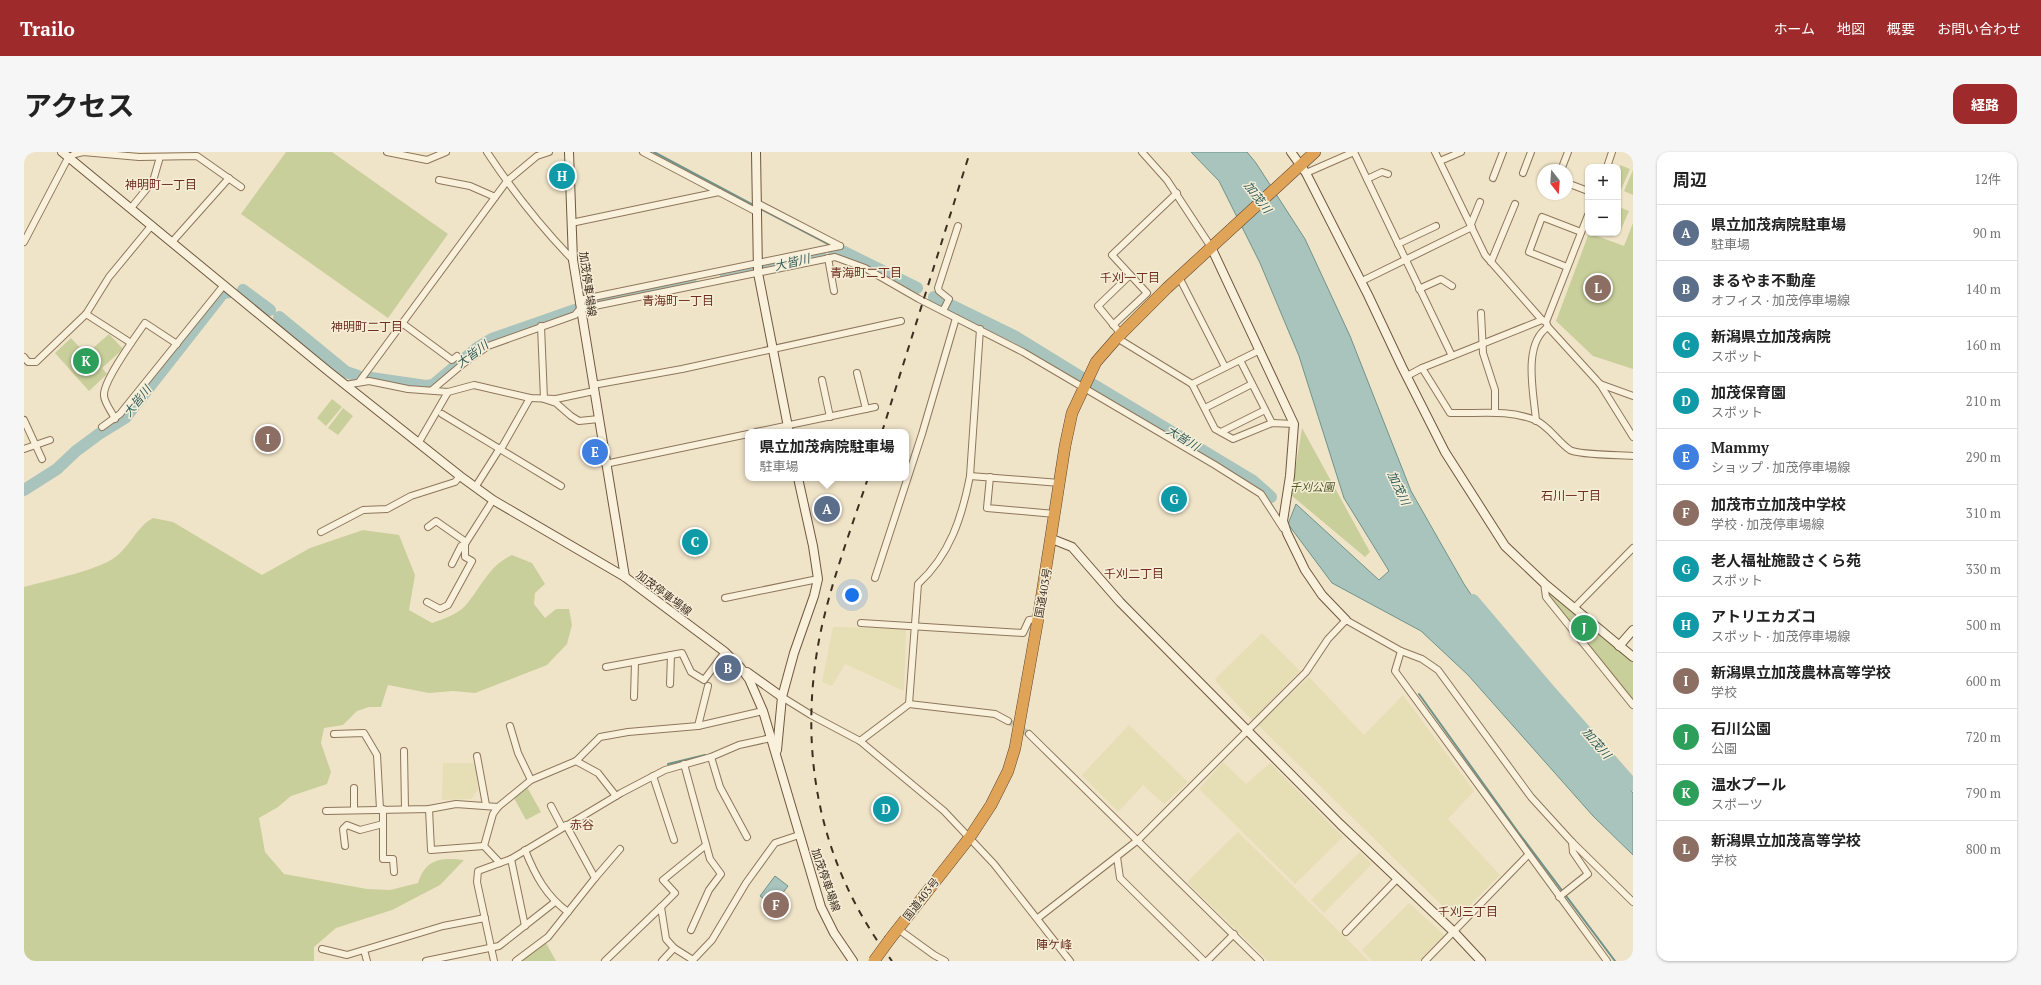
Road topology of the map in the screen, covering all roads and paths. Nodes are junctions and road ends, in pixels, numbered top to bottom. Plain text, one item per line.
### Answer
1 (387, 152) edge
2 (446, 152) edge
3 (487, 152) edge
4 (549, 152) edge
5 (569, 152) edge
6 (643, 152) edge
7 (756, 152) edge
8 (1142, 152) edge
9 (1291, 152) edge
10 (1315, 152) edge
11 (1354, 152) edge
12 (1435, 152) edge
13 (1461, 152) edge
14 (1503, 152) edge
15 (1531, 152) edge
16 (1568, 152) edge
17 (1612, 152) edge
18 (64, 154) edge
19 (203, 155) edge
20 (160, 156) junction
21 (1440, 162) junction
22 (1563, 164) edge
23 (1608, 164) edge
24 (1300, 171) junction
25 (1523, 173) dead end
26 (1388, 174) dead end
27 (228, 178) junction
28 (1493, 178) dead end
29 (1367, 179) junction
30 (439, 180) dead end
31 (507, 181) junction
32 (1573, 185) edge
33 (241, 187) dead end
34 (1585, 190) edge
35 (719, 192) junction
36 (1177, 193) junction
37 (495, 197) junction
38 (1480, 202) dead end
39 (757, 203) junction
40 (1515, 204) dead end
41 (131, 208) junction
42 (758, 212) junction
43 (571, 222) junction
44 (1585, 222) edge
45 (152, 225) junction
46 (1472, 225) junction
47 (958, 226) dead end
48 (1436, 226) dead end
49 (1581, 232) junction
50 (24, 242) edge
51 (172, 242) junction
52 (1398, 244) junction
53 (1212, 247) junction
54 (828, 258) junction
55 (1405, 259) junction
56 (573, 260) junction
57 (1491, 262) junction
58 (758, 263) junction
59 (1568, 267) junction
60 (758, 274) junction
61 (1130, 275) junction
62 (1179, 277) junction
63 (1362, 281) junction
64 (224, 285) junction
65 (1452, 286) dead end
66 (1419, 289) junction
67 (834, 291) dead end
68 (579, 300) junction
69 (945, 306) junction
70 (580, 309) junction
71 (1481, 313) dead end
72 (86, 314) junction
73 (956, 318) junction
74 (901, 321) dead end
75 (402, 323) junction
76 (1545, 323) junction
77 (1113, 325) junction
78 (541, 326) junction
79 (980, 329) junction
80 (1119, 336) junction
81 (131, 343) junction
82 (177, 344) junction
83 (1483, 344) junction
84 (773, 349) junction
85 (1260, 350) junction
86 (1452, 356) junction
87 (24, 357) edge
88 (1240, 360) junction
89 (464, 363) junction
90 (1225, 367) junction
91 (1422, 368) junction
92 (857, 373) dead end
93 (1407, 376) junction
94 (822, 380) dead end
95 (359, 382) junction
96 (1192, 384) junction
97 (1252, 384) junction
98 (1600, 384) junction
99 (346, 385) junction
100 (1083, 387) junction
101 (594, 388) junction
102 (432, 390) junction
103 (448, 392) junction
104 (1633, 396) edge
105 (530, 398) junction
106 (544, 399) junction
107 (876, 407) dead end
108 (1205, 408) junction
109 (866, 409) junction
110 (1265, 410) junction
111 (1495, 412) junction
112 (442, 414) dead end
113 (830, 417) junction
114 (115, 418) junction
115 (599, 419) junction
116 (24, 420) edge
117 (1536, 421) junction
118 (1272, 423) junction
119 (1294, 424) junction
120 (102, 427) dead end
121 (788, 429) edge
122 (1221, 432) junction
123 (745, 435) edge
124 (1633, 437) edge
125 (50, 440) dead end
126 (419, 442) junction
127 (36, 444) junction
128 (501, 448) junction
129 (24, 449) edge
130 (1633, 456) edge
131 (42, 459) dead end
132 (605, 464) junction
133 (909, 474) edge
134 (460, 476) junction
135 (970, 476) junction
136 (990, 477) junction
137 (799, 481) edge
138 (907, 481) edge
139 (1060, 483) junction
140 (476, 486) junction
141 (561, 486) dead end
142 (494, 500) junction
143 (1056, 514) junction
144 (428, 527) dead end
145 (320, 532) dead end
146 (1287, 532) junction
147 (1052, 539) junction
148 (466, 543) junction
149 (1633, 548) edge
150 (452, 564) dead end
151 (625, 577) junction
152 (875, 578) dead end
153 (818, 579) junction
154 (1544, 583) junction
155 (726, 598) dead end
156 (427, 602) dead end
157 (1574, 608) junction
158 (1038, 619) junction
159 (1346, 620) junction
160 (861, 623) dead end
161 (916, 626) junction
162 (1633, 630) edge
163 (1619, 646) junction
164 (1400, 651) junction
165 (725, 652) junction
166 (671, 655) junction
167 (1633, 657) edge
168 (635, 662) junction
169 (606, 667) dead end
170 (740, 667) junction
171 (670, 684) dead end
172 (708, 686) dead end
173 (634, 697) dead end
174 (782, 697) junction
175 (909, 704) junction
176 (1633, 705) edge
177 (763, 711) junction
178 (1008, 721) tunnel mouth
179 (510, 726) dead end
180 (698, 726) junction
181 (1248, 730) junction
182 (334, 734) dead end
183 (1029, 734) tunnel mouth
184 (771, 738) junction
185 (860, 741) junction
186 (404, 751) dead end
187 (777, 755) junction
188 (477, 756) dead end
189 (711, 757) junction
190 (576, 762) junction
191 (684, 764) junction
192 (654, 776) junction
193 (531, 780) junction
194 (354, 788) dead end
195 (616, 796) junction
196 (486, 806) junction
197 (551, 806) dead end
198 (498, 807) junction
199 (381, 809) junction
200 (405, 809) junction
201 (429, 809) junction
202 (354, 810) junction
203 (326, 811) dead end
204 (383, 824) junction
205 (564, 826) junction
206 (799, 835) junction
207 (747, 836) dead end
208 (970, 837) junction
209 (674, 840) dead end
210 (1138, 840) junction
211 (1572, 842) junction
212 (706, 845) junction
213 (345, 846) dead end
214 (484, 846) junction
215 (525, 850) junction
216 (620, 850) dead end
217 (1528, 855) junction
218 (1118, 857) junction
219 (512, 859) junction
220 (500, 863) junction
221 (394, 872) dead end
222 (595, 878) junction
223 (1397, 879) junction
224 (1559, 897) junction
225 (555, 902) junction
226 (1633, 902) edge
227 (661, 907) junction
228 (568, 912) junction
229 (485, 918) junction
230 (1038, 918) junction
231 (525, 926) junction
232 (898, 929) junction
233 (691, 930) dead end
234 (1346, 932) dead end
235 (1454, 932) junction
236 (1234, 934) junction
237 (491, 948) junction
238 (674, 948) junction
239 (322, 949) dead end
240 (364, 950) junction
241 (367, 961) edge
242 (426, 961) edge
243 (492, 961) edge
244 (516, 961) edge
245 (605, 961) edge
246 (662, 961) edge
247 (853, 961) edge
248 (874, 961) edge
249 (945, 961) edge
250 (1070, 961) edge
251 (1204, 961) edge
252 (1207, 961) edge
253 (1260, 961) edge
254 (1425, 961) edge
255 (1480, 961) edge
256 (1607, 961) edge

1 - 2 street
3 - 31 street
4 - 31 street
5 - 43 street, 加茂停車場線
6 - 35 street
7 - 39 street
8 - 36 street
9 - 24 street
10 - 24 highway
11 - 24 street
11 - 29 street
12 - 21 street
13 - 21 street
14 - 28 street
15 - 25 street
16 - 22 street
17 - 23 street
18 - 20 street
18 - 41 street
18 - 50 street
19 - 20 street
19 - 27 street
20 - 41 street
21 - 46 street
24 - 53 highway, 国道403号
24 - 63 street
26 - 29 street
27 - 33 street
27 - 51 street
29 - 52 street
30 - 37 street
31 - 37 street
31 - 56 street
32 - 34 street
35 - 42 street
35 - 43 street
36 - 53 street
36 - 61 street
37 - 75 street
38 - 46 street
39 - 42 street
39 - 58 street
40 - 57 street
41 - 45 street
42 - 58 street
43 - 56 street, 加茂停車場線
44 - 49 street
45 - 51 street
45 - 72 street
46 - 55 street
46 - 57 street
47 - 69 street
48 - 52 street
49 - 59 street
49 - 59 street
51 - 64 street
52 - 55 street
53 - 62 highway, 国道403号
53 - 85 street
54 - 60 street
54 - 67 street
54 - 69 street
55 - 63 street
55 - 66 street
56 - 68 street, 加茂停車場線
57 - 76 street
58 - 60 street
58 - 68 street
59 - 76 street
60 - 70 street
60 - 84 street
61 - 77 street
61 - 77 street
62 - 80 highway, 国道403号
62 - 90 street
63 - 93 street
64 - 82 street
64 - 99 street
65 - 66 street
66 - 86 street
68 - 70 street, 加茂停車場線
69 - 73 street
70 - 78 street
70 - 101 street, 加茂停車場線
71 - 83 street
72 - 81 street
72 - 87 street
73 - 79 street
73 - 133 street
74 - 84 street
75 - 89 street
75 - 95 street
76 - 83 street
76 - 98 street
76 - 117 street
77 - 80 street
78 - 89 street
78 - 106 street
79 - 100 street
79 - 135 street
80 - 96 street
80 - 100 highway, 国道403号
81 - 82 street
81 - 114 street
82 - 114 street
83 - 86 street
83 - 111 street
84 - 101 street
84 - 121 street
85 - 88 street
85 - 119 street
86 - 91 street
88 - 90 street
88 - 97 street
89 - 102 street
90 - 96 street
91 - 93 street
91 - 111 street
92 - 109 street
93 - 154 street
94 - 113 street
95 - 99 street
95 - 102 street
96 - 108 street
97 - 108 street
97 - 110 street
98 - 104 street
98 - 124 street
99 - 126 street
100 - 139 highway, 国道403号
100 - 146 street
101 - 106 street
101 - 115 street, 加茂停車場線
102 - 103 street
103 - 105 street
103 - 126 street
105 - 106 street
105 - 128 street
106 - 115 street
107 - 109 street
108 - 122 street
109 - 113 street
110 - 118 street
110 - 122 street
111 - 117 street
112 - 128 street
113 - 121 street
114 - 120 street
115 - 132 street, 加茂停車場線
116 - 127 street
117 - 130 street
118 - 119 street
118 - 122 street
119 - 146 street
123 - 132 street
125 - 127 street
126 - 134 street
127 - 129 street
127 - 131 street
128 - 140 street
128 - 141 street
132 - 151 street, 加茂停車場線
134 - 140 street
134 - 145 street
135 - 136 street
135 - 161 street
136 - 139 street
136 - 143 street
137 - 153 street
138 - 152 street
139 - 143 highway, 国道403号
140 - 142 street
142 - 148 street
142 - 151 street
143 - 147 highway, 国道403号
144 - 148 street
146 - 159 street
147 - 158 highway, 国道403号
147 - 181 street
148 - 150 street
148 - 156 street
149 - 157 street
151 - 165 street, 加茂停車場線
153 - 155 street
153 - 174 street
154 - 157 street
154 - 176 street
157 - 163 street
158 - 161 street
158 - 208 highway, 国道403号
159 - 164 street
159 - 181 street
160 - 161 street
161 - 175 street
162 - 163 street
163 - 167 street
164 - 211 street
164 - 217 street
165 - 166 street
165 - 170 street, 加茂停車場線
166 - 168 street
166 - 171 street
168 - 169 street
168 - 173 street
170 - 174 street
170 - 177 street, 加茂停車場線
172 - 180 street
174 - 185 street
174 - 187 street
175 - 178 street
175 - 185 street
177 - 180 street
177 - 184 street, 加茂停車場線
179 - 193 street
180 - 190 street
181 - 210 street
181 - 223 street
182 - 199 street
183 - 210 street
184 - 187 street, 加茂停車場線
184 - 189 street
185 - 208 street
186 - 200 street
187 - 206 street, 加茂停車場線
188 - 196 street
189 - 191 street
189 - 207 street
190 - 193 street
190 - 195 street
191 - 192 street
191 - 212 street
192 - 195 street
192 - 209 street
193 - 198 street
194 - 202 street
195 - 205 street
196 - 198 street
196 - 201 street
197 - 205 street
198 - 214 street
199 - 200 street
199 - 202 street
199 - 204 street
200 - 201 street
201 - 214 street
202 - 203 street
204 - 213 street
204 - 221 street
205 - 215 street
205 - 222 street
206 - 238 street
206 - 247 street, 加茂停車場線
208 - 230 street
208 - 232 highway, 国道403号
210 - 218 street
210 - 236 street
211 - 224 street
211 - 226 street
212 - 227 street
212 - 233 street
214 - 220 street
215 - 219 street
215 - 225 street
216 - 222 street
217 - 224 street
217 - 235 street
218 - 230 street
218 - 251 street
219 - 220 street
219 - 231 street
220 - 229 street
222 - 228 street
223 - 234 street
223 - 235 street
224 - 256 street
225 - 228 street
225 - 231 street
227 - 238 street
227 - 245 street
228 - 244 street
229 - 237 street
229 - 240 street
230 - 250 street
231 - 237 street
232 - 248 highway, 国道403号, bridge
232 - 249 street
235 - 254 street
235 - 255 street
236 - 252 street
236 - 253 street
237 - 242 street
237 - 243 street
238 - 246 street
239 - 240 street
240 - 241 street

